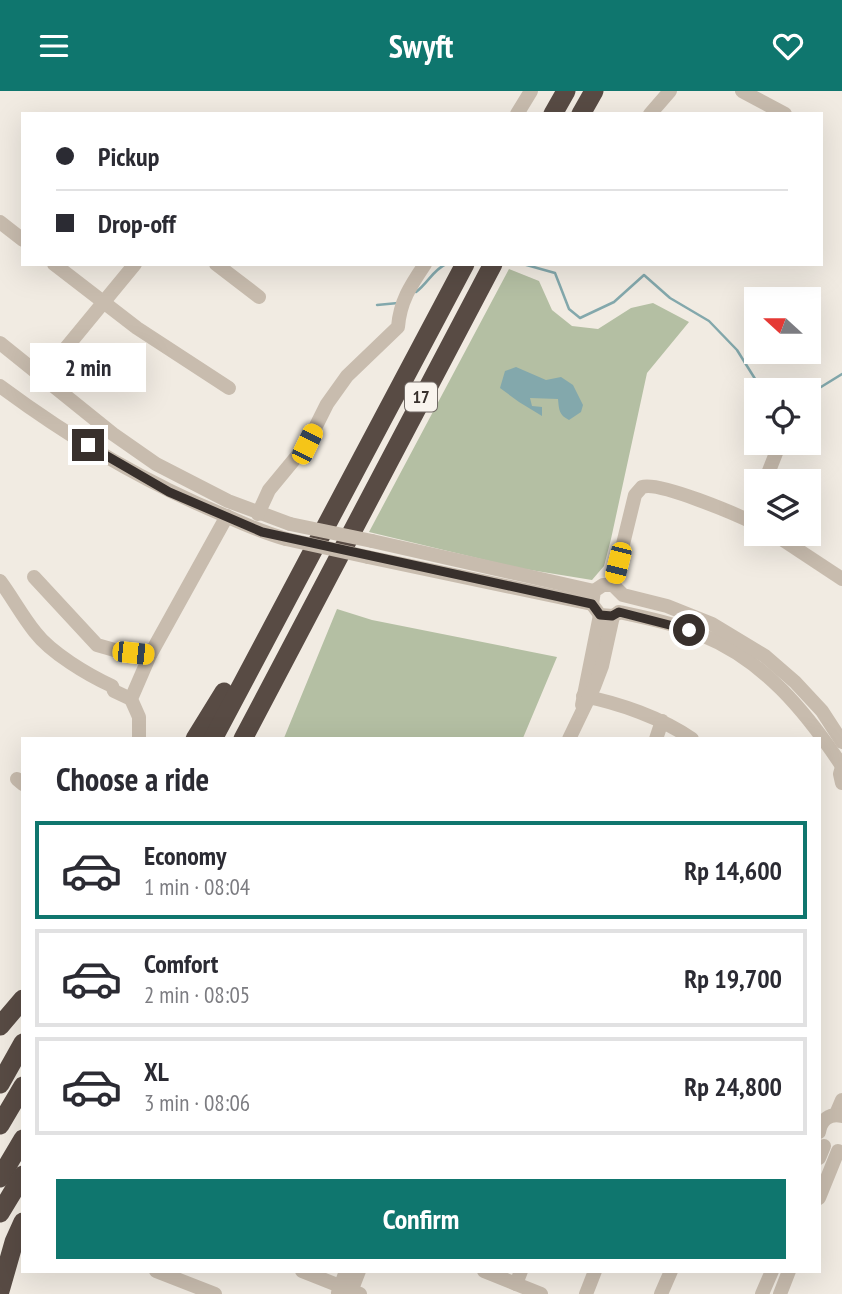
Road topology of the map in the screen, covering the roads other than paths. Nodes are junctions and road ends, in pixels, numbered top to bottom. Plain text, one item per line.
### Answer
1 (531, 91) edge
2 (566, 91) edge
3 (594, 91) edge
4 (670, 91) edge
5 (742, 91) edge
6 (518, 112) edge
7 (554, 112) edge
8 (582, 112) edge
9 (652, 112) edge
10 (781, 112) edge
11 (0, 222) edge
12 (21, 238) edge
13 (57, 266) edge
14 (133, 266) edge
15 (219, 266) edge
16 (424, 266) edge
17 (464, 266) edge
18 (492, 266) edge
19 (259, 297) dead end
20 (103, 303) junction
21 (0, 343) edge
22 (42, 377) junction
23 (0, 386) edge
24 (229, 388) dead end
25 (258, 514) junction
26 (227, 516) junction
27 (744, 519) edge
28 (792, 546) edge
29 (309, 556) junction
30 (34, 577) dead end
31 (842, 579) edge
32 (0, 581) edge
33 (618, 590) junction
34 (319, 593) junction
35 (604, 608) junction
36 (150, 655) junction
37 (586, 696) junction
38 (131, 699) junction
39 (662, 721) junction
40 (139, 737) edge
41 (196, 737) edge
42 (214, 737) edge
43 (244, 737) edge
44 (254, 737) edge
45 (570, 737) edge
46 (657, 737) edge
47 (689, 737) edge
48 (842, 742) edge
49 (842, 767) edge
50 (842, 783) edge
51 (21, 1001) edge
52 (0, 1026) edge
53 (21, 1047) edge
54 (0, 1084) edge
55 (21, 1089) edge
56 (0, 1125) edge
57 (830, 1131) edge
58 (21, 1142) edge
59 (0, 1178) edge
60 (21, 1178) edge
61 (821, 1186) edge
62 (0, 1213) edge
63 (21, 1226) edge
64 (161, 1273) edge
65 (306, 1273) edge
66 (346, 1273) edge
67 (358, 1273) edge
68 (496, 1273) edge
69 (594, 1273) edge
70 (670, 1273) edge
71 (771, 1273) edge
72 (788, 1273) edge
73 (519, 1277) edge
74 (0, 1291) edge
75 (345, 1292) edge
76 (215, 1294) edge
77 (541, 1294) edge
78 (586, 1294) edge
79 (661, 1294) edge
80 (762, 1294) edge
81 (780, 1294) edge

1 - 6 street
2 - 7 highway
3 - 8 highway
4 - 9 street
5 - 10 street
11 - 12 street
13 - 20 street
14 - 20 street
15 - 19 street
16 - 25 street
17 - 29 highway, 17
18 - 34 highway, 17
20 - 22 street
20 - 24 street
21 - 22 street
22 - 25 street
23 - 26 street
25 - 35 street, bridge
26 - 35 street, bridge
26 - 36 street
27 - 33 street
28 - 31 street
29 - 41 highway
29 - 42 highway, 17
30 - 36 street
32 - 38 street
33 - 35 street
33 - 35 street
33 - 48 street
34 - 43 highway, 17
34 - 44 highway
35 - 37 street
35 - 49 street
36 - 38 street
37 - 39 street
37 - 45 street
38 - 40 street
39 - 46 street
39 - 47 street
49 - 50 street
51 - 52 highway
53 - 54 highway
55 - 56 highway
57 - 61 street
58 - 59 highway
60 - 62 highway
63 - 74 highway
64 - 76 street
65 - 75 street
66 - 75 street
67 - 75 street
68 - 73 street
69 - 78 street
70 - 79 street
71 - 80 street
72 - 81 street
73 - 77 street

